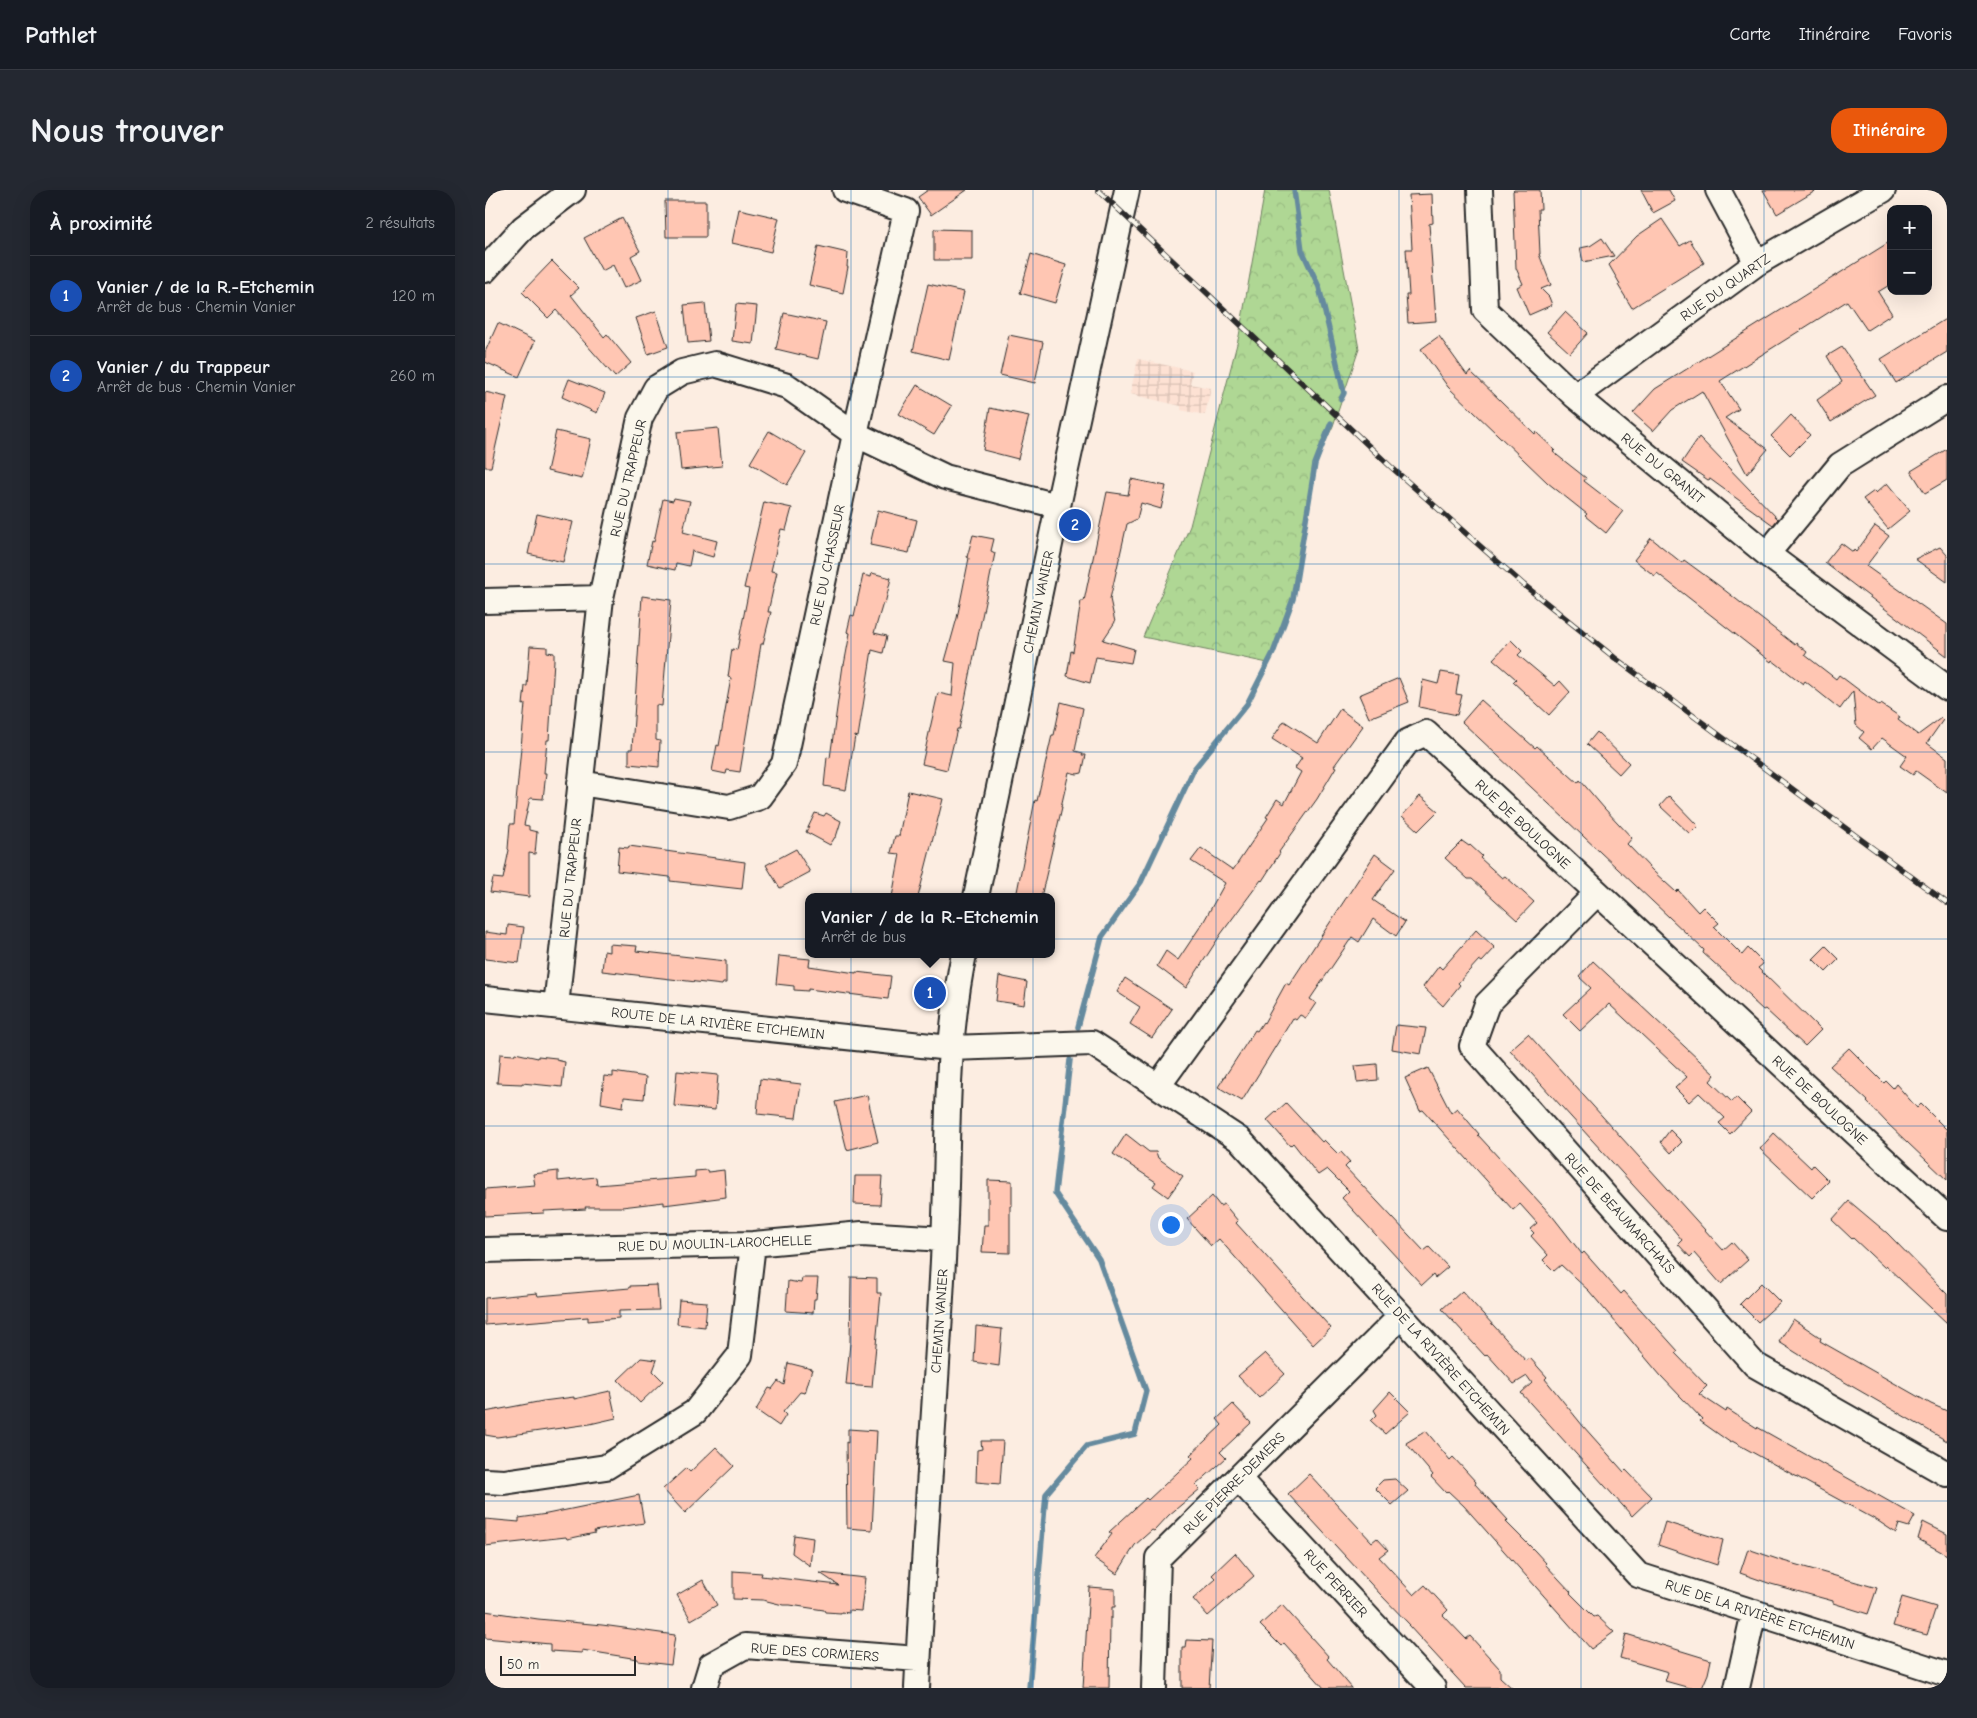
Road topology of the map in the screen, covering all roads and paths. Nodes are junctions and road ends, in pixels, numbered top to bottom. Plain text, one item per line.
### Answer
1 (573, 190) edge
2 (845, 190) edge
3 (1127, 190) edge
4 (1480, 190) edge
5 (1718, 190) edge
6 (1883, 190) edge
7 (1757, 263) junction
8 (485, 270) edge
9 (1575, 396) junction
10 (1947, 398) edge
11 (855, 434) junction
12 (1058, 506) junction
13 (1767, 554) junction
14 (601, 598) junction
15 (485, 601) edge
16 (1947, 688) edge
17 (580, 783) junction
18 (977, 893) edge
19 (1597, 893) junction
20 (963, 958) edge
21 (485, 999) edge
22 (556, 1006) junction
23 (951, 1048) junction
24 (1158, 1086) junction
25 (1947, 1218) edge
26 (944, 1239) junction
27 (753, 1244) junction
28 (485, 1250) edge
29 (1401, 1316) junction
30 (1947, 1474) edge
31 (1239, 1479) junction
32 (485, 1481) edge
33 (1754, 1612) junction
34 (918, 1659) junction
35 (1947, 1674) edge
36 (703, 1688) edge
37 (917, 1688) edge
38 (1154, 1688) edge
39 (1433, 1688) edge
40 (1737, 1688) edge

1 - 8 street
2 - 11 street, RUE DU CHASSEUR
3 - 12 street, CHEMIN VANIER
4 - 9 street, RUE DU GRANIT
5 - 7 street
6 - 7 street, RUE DU QUARTZ
7 - 9 street, RUE DU QUARTZ
9 - 13 street, RUE DU GRANIT
10 - 13 street
11 - 12 street, RUE DU TRAPPEUR
11 - 14 street, RUE DU TRAPPEUR
11 - 17 street, RUE DU CHASSEUR
12 - 18 street, CHEMIN VANIER
13 - 16 street, RUE DU GRANIT
14 - 15 street
14 - 17 street, RUE DU TRAPPEUR
17 - 22 street, RUE DU TRAPPEUR
19 - 24 street, RUE DE BOULOGNE
19 - 25 street, RUE DE BOULOGNE
19 - 30 street, RUE DE BEAUMARCHAIS
20 - 23 street, CHEMIN VANIER
21 - 22 street, ROUTE DE LA RIVIÈRE ETCHEMIN
22 - 23 street, ROUTE DE LA RIVIÈRE ETCHEMIN
23 - 24 street, RUE DE LA RIVIÈRE ETCHEMIN
23 - 26 street, CHEMIN VANIER
24 - 29 street, RUE DE LA RIVIÈRE ETCHEMIN
26 - 27 street, RUE DU MOULIN-LAROCHELLE
26 - 34 street, CHEMIN VANIER
27 - 28 street, RUE DU MOULIN-LAROCHELLE
27 - 32 street
29 - 31 street, RUE PIERRE-DEMERS
29 - 33 street, RUE DE LA RIVIÈRE ETCHEMIN
31 - 38 street, RUE PIERRE-DEMERS
31 - 39 street, RUE PERRIER
33 - 35 street, RUE DE LA RIVIÈRE ETCHEMIN
33 - 40 street
34 - 36 street, RUE DES CORMIERS
34 - 37 street, CHEMIN VANIER

